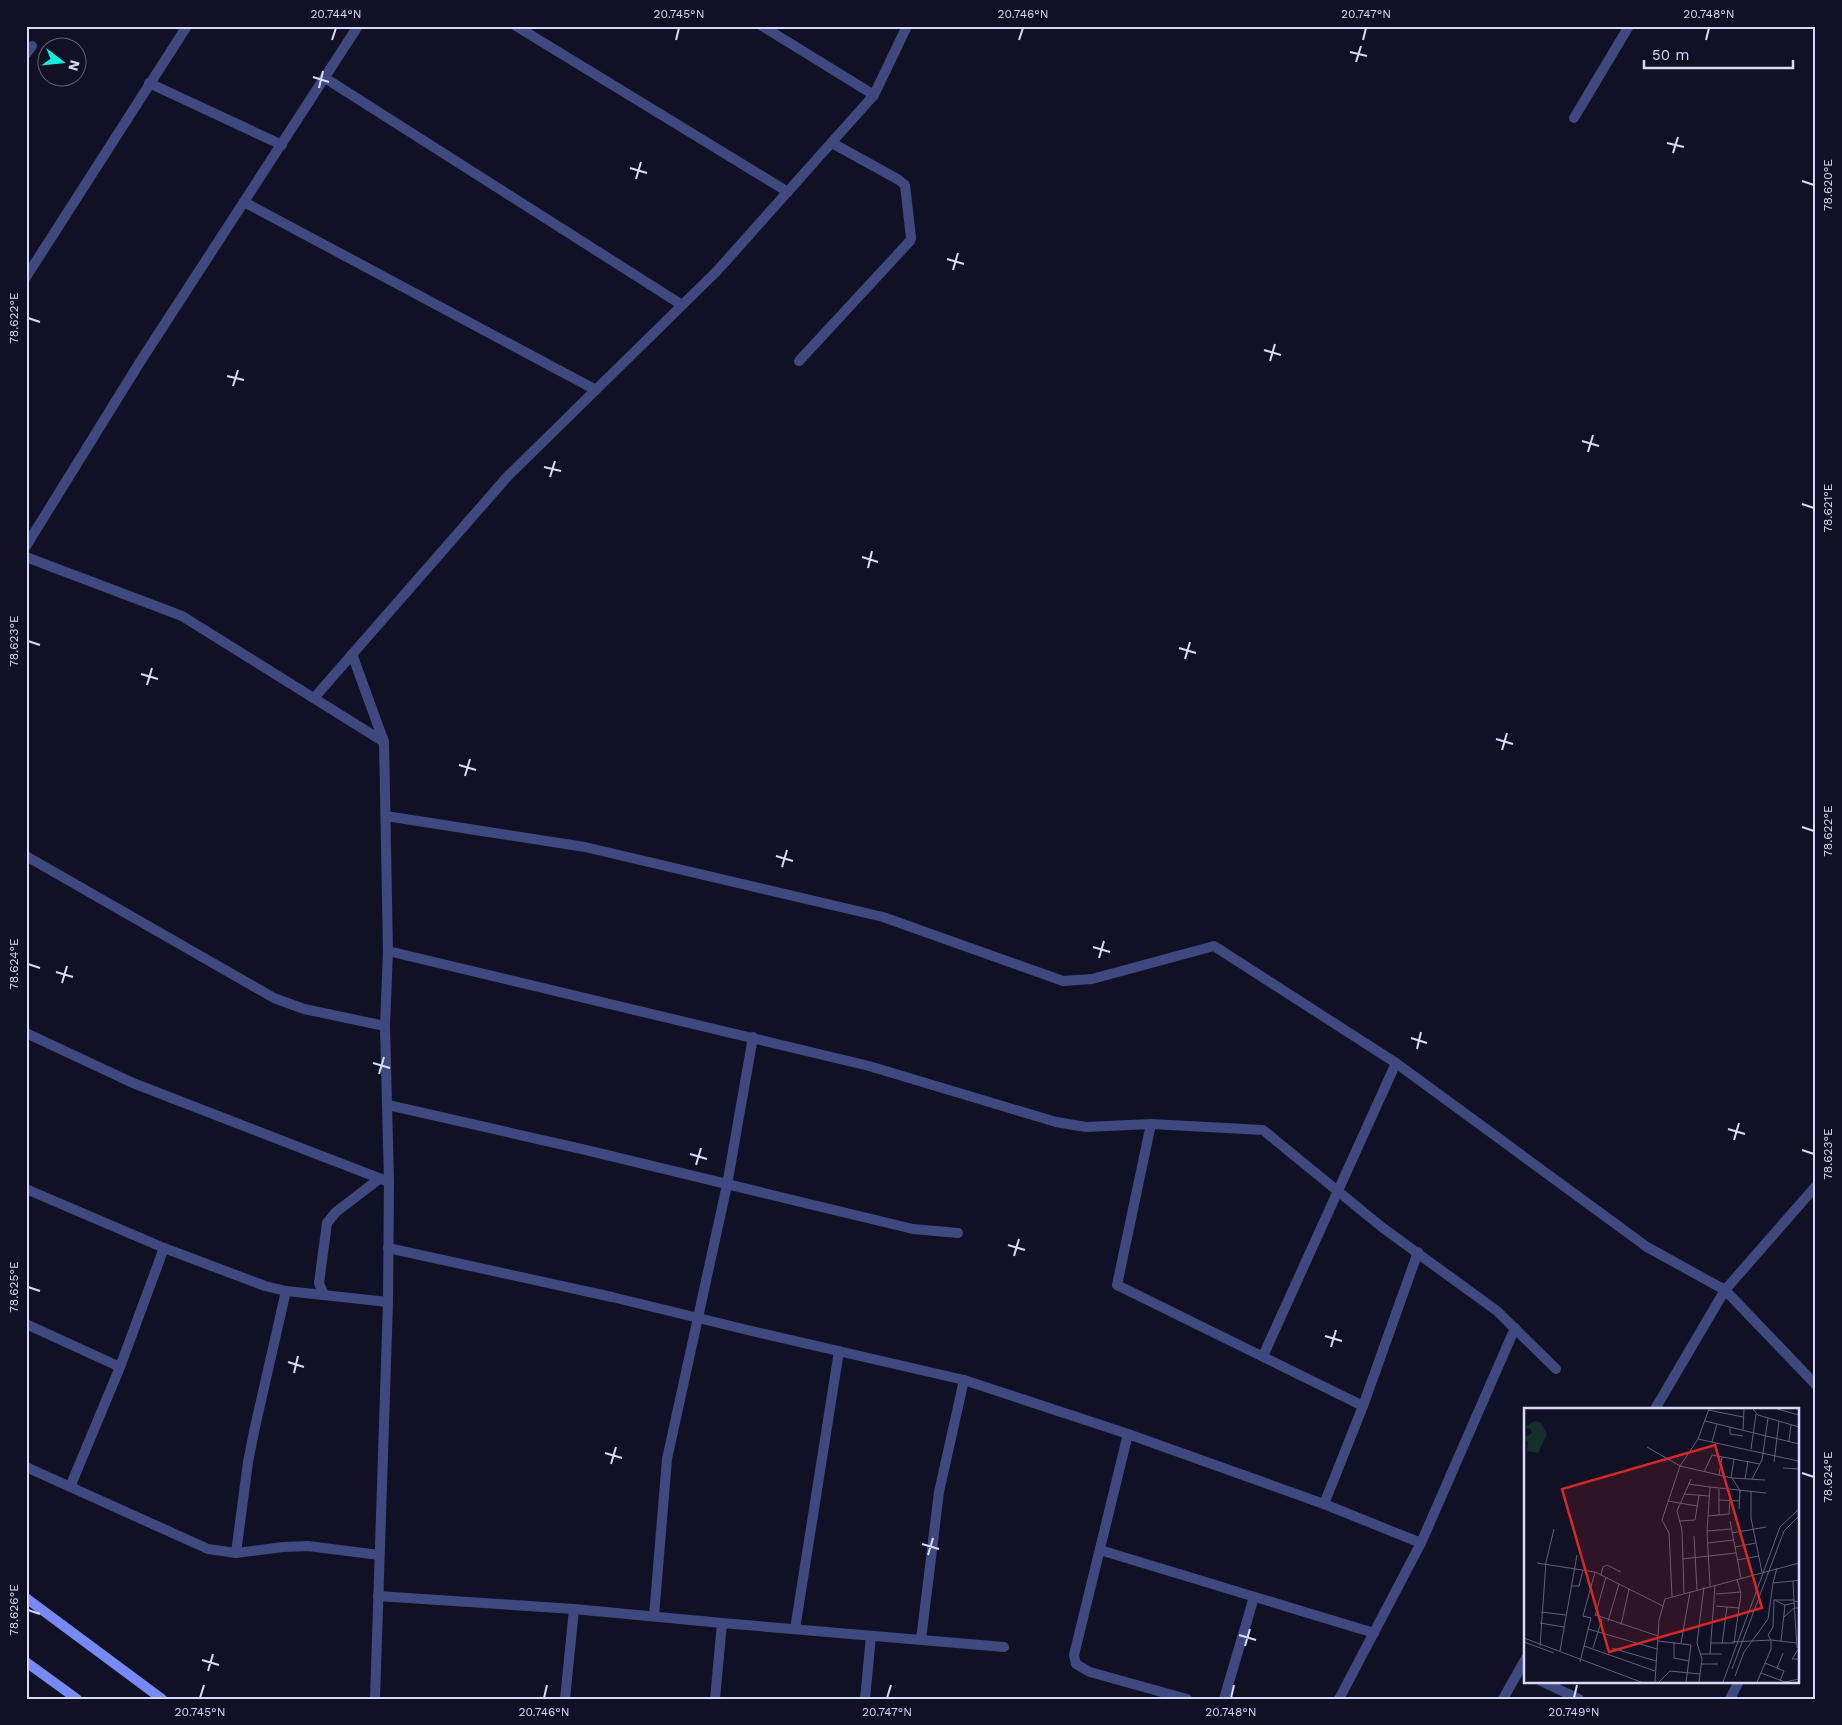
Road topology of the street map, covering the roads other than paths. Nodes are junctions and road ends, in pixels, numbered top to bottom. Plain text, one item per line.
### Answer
1 (186, 26) edge
2 (358, 26) edge
3 (516, 26) edge
4 (762, 26) edge
5 (908, 26) edge
6 (1629, 26) edge
7 (325, 78) junction
8 (149, 83) junction
9 (874, 95) junction
10 (1574, 118) dead end
11 (832, 143) junction
12 (282, 145) junction
13 (788, 192) junction
14 (244, 202) junction
15 (26, 277) edge
16 (682, 305) junction
17 (799, 361) dead end
18 (596, 390) junction
19 (26, 546) edge
20 (26, 558) edge
21 (352, 654) junction
22 (314, 698) junction
23 (384, 742) junction
24 (386, 816) junction
25 (26, 856) edge
26 (388, 952) junction
27 (385, 1026) junction
28 (26, 1033) edge
29 (753, 1038) junction
30 (1396, 1062) junction
31 (388, 1105) junction
32 (1151, 1124) junction
33 (384, 1180) junction
34 (727, 1184) junction
35 (1816, 1186) edge
36 (26, 1190) edge
37 (1339, 1191) junction
38 (958, 1233) dead end
39 (164, 1248) junction
40 (388, 1248) junction
41 (1418, 1252) junction
42 (1725, 1290) junction
43 (286, 1291) junction
44 (324, 1296) junction
45 (388, 1302) junction
46 (699, 1318) junction
47 (26, 1324) edge
48 (1515, 1328) junction
49 (839, 1351) junction
50 (1263, 1356) junction
51 (120, 1367) junction
52 (1556, 1369) dead end
53 (964, 1380) junction
54 (1816, 1385) edge
55 (1363, 1406) junction
56 (1657, 1408) edge
57 (1128, 1434) junction
58 (26, 1467) edge
59 (70, 1487) junction
60 (1324, 1504) junction
61 (1421, 1542) junction
62 (1100, 1550) junction
63 (236, 1553) junction
64 (379, 1555) junction
65 (378, 1596) junction
66 (1254, 1597) junction
67 (26, 1598) edge
68 (574, 1609) junction
69 (654, 1616) junction
70 (722, 1623) junction
71 (795, 1629) junction
72 (1374, 1633) junction
73 (871, 1636) junction
74 (922, 1640) junction
75 (1004, 1647) dead end
76 (26, 1662) edge
77 (1523, 1672) edge
78 (1544, 1682) edge
79 (1738, 1682) edge
80 (77, 1699) edge
81 (162, 1699) edge
82 (375, 1699) edge
83 (565, 1699) edge
84 (715, 1699) edge
85 (865, 1699) edge
86 (1186, 1699) edge
87 (1224, 1699) edge
88 (1339, 1699) edge
89 (1503, 1699) edge
90 (1579, 1699) edge
91 (1730, 1699) edge

1 - 8 street
2 - 7 street
3 - 13 street
4 - 9 street
5 - 9 street
6 - 10 street
7 - 12 street
7 - 16 street
8 - 12 street
8 - 15 street
9 - 11 street
11 - 13 street
11 - 17 street
12 - 14 street
13 - 16 street
14 - 18 street
14 - 19 street
16 - 18 street
18 - 21 street
20 - 22 street
21 - 22 street
21 - 23 street
22 - 23 street
23 - 24 street
24 - 26 street
24 - 30 street
25 - 27 street
26 - 27 street
26 - 29 street
27 - 31 street
28 - 33 street
29 - 32 street
29 - 34 street
30 - 37 street
30 - 42 street
31 - 33 street
31 - 34 street
32 - 37 street
32 - 50 street
33 - 40 street
33 - 44 street
34 - 38 street
34 - 46 street
35 - 42 street
36 - 39 street
37 - 41 street
37 - 50 street
39 - 43 street
39 - 51 street
40 - 45 street
40 - 46 street
41 - 48 street
41 - 55 street
42 - 54 street
42 - 56 street
43 - 44 street
43 - 63 street
44 - 45 street
45 - 64 street
46 - 49 street
46 - 69 street
47 - 51 street
48 - 52 street
48 - 61 street
49 - 53 street
49 - 71 street
50 - 55 street
51 - 59 street
53 - 57 street
53 - 74 street
55 - 60 street
57 - 60 street
57 - 62 street
58 - 59 street
59 - 63 street
60 - 61 street
61 - 72 street
62 - 66 street
62 - 86 street
63 - 64 street
64 - 65 street
65 - 68 street
65 - 82 street
66 - 72 street
66 - 87 street
67 - 81 main road
68 - 69 street
68 - 83 street
69 - 70 street
70 - 71 street
70 - 84 street
71 - 73 street
72 - 88 street
73 - 74 street
73 - 85 street
74 - 75 street
76 - 80 main road
77 - 89 street
78 - 90 street
79 - 91 street

